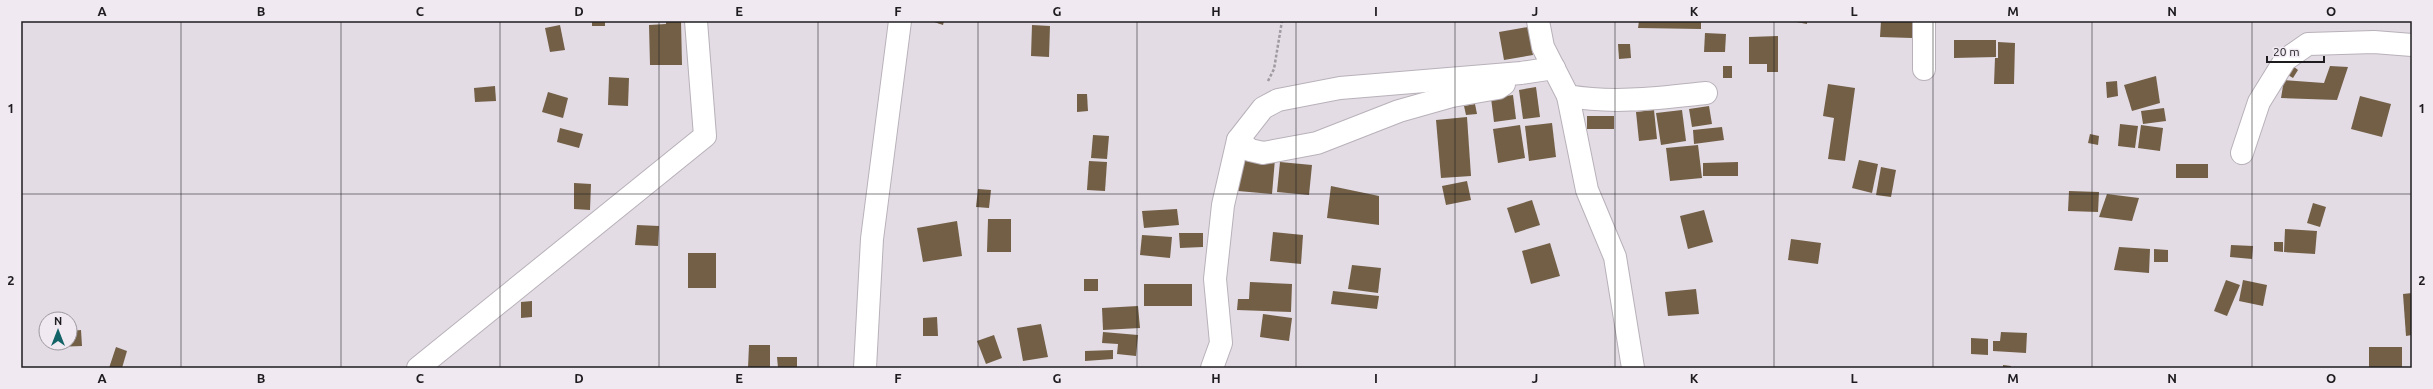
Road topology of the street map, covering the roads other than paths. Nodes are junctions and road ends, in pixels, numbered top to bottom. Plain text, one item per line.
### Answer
1 (696, 21) edge
2 (900, 21) edge
3 (1538, 21) edge
4 (1924, 21) edge
5 (2412, 45) edge
6 (1554, 68) junction
7 (1924, 69) dead end
8 (1521, 73) junction
9 (1706, 93) dead end
10 (1568, 96) junction
11 (1238, 140) junction
12 (2242, 153) dead end
13 (418, 368) edge
14 (865, 368) edge
15 (1212, 368) edge
16 (1633, 368) edge

1 - 13 street
2 - 14 street
3 - 6 street
4 - 7 street
5 - 12 street
6 - 8 street
6 - 10 street
8 - 11 street
8 - 11 street
9 - 10 street
10 - 16 street
11 - 15 street

